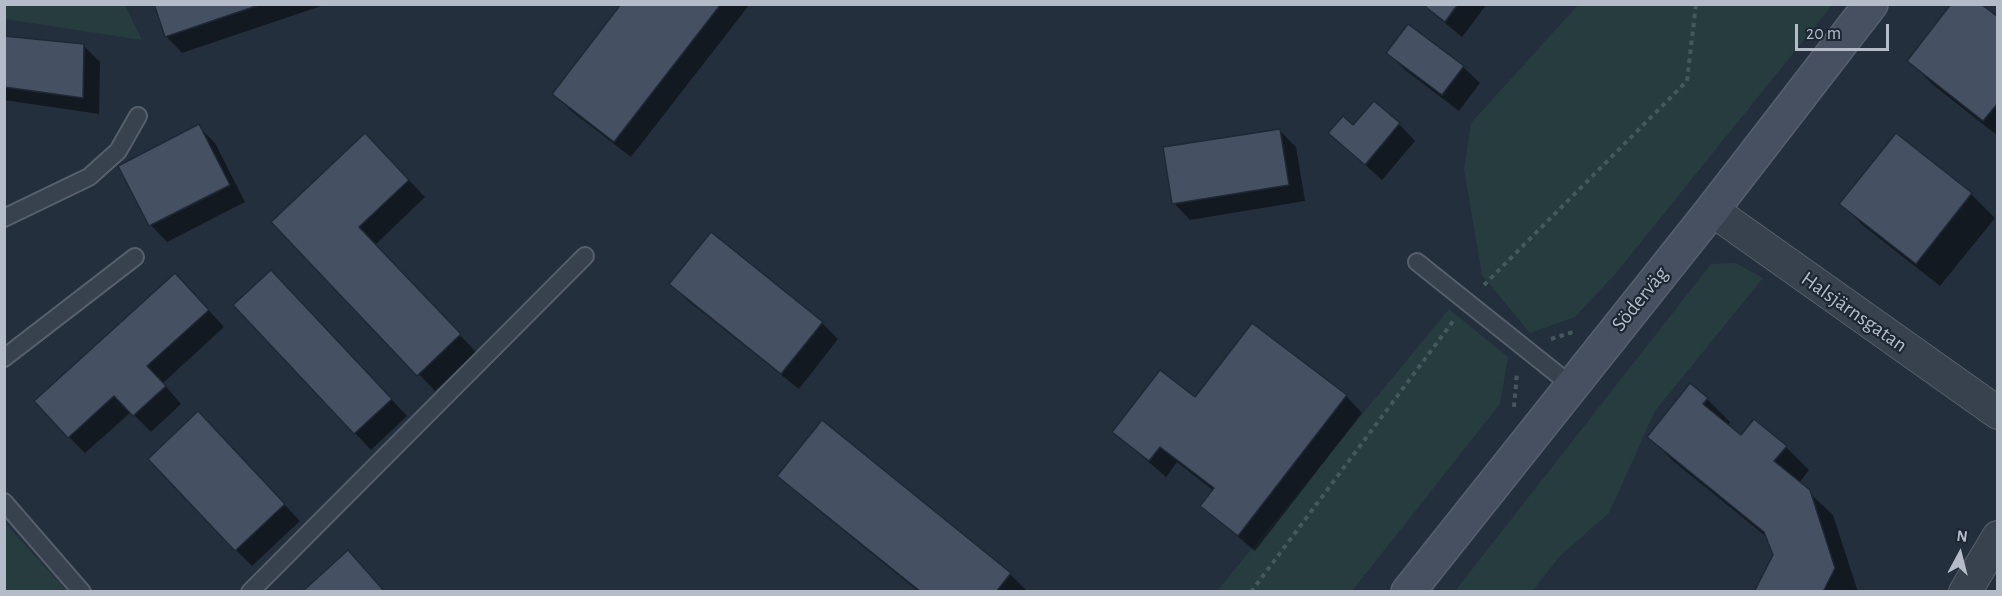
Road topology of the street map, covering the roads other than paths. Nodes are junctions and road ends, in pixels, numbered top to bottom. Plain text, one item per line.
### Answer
1 (1871, 4) edge
2 (138, 116) dead end
3 (1712, 210) junction
4 (4, 218) edge
5 (585, 256) dead end
6 (135, 257) dead end
7 (1417, 262) dead end
8 (4, 358) edge
9 (1571, 385) junction
10 (1998, 412) edge
11 (4, 502) edge
12 (1998, 537) edge
13 (82, 591) edge
14 (250, 591) edge
15 (1408, 591) edge
16 (1965, 591) edge

1 - 3 main road, Söderväg
2 - 4 lane
3 - 9 main road, Söderväg
3 - 10 street, Halsjärnsgatan
5 - 14 lane
6 - 8 lane
7 - 9 lane
9 - 15 main road, Söderväg
11 - 13 lane
12 - 16 street

